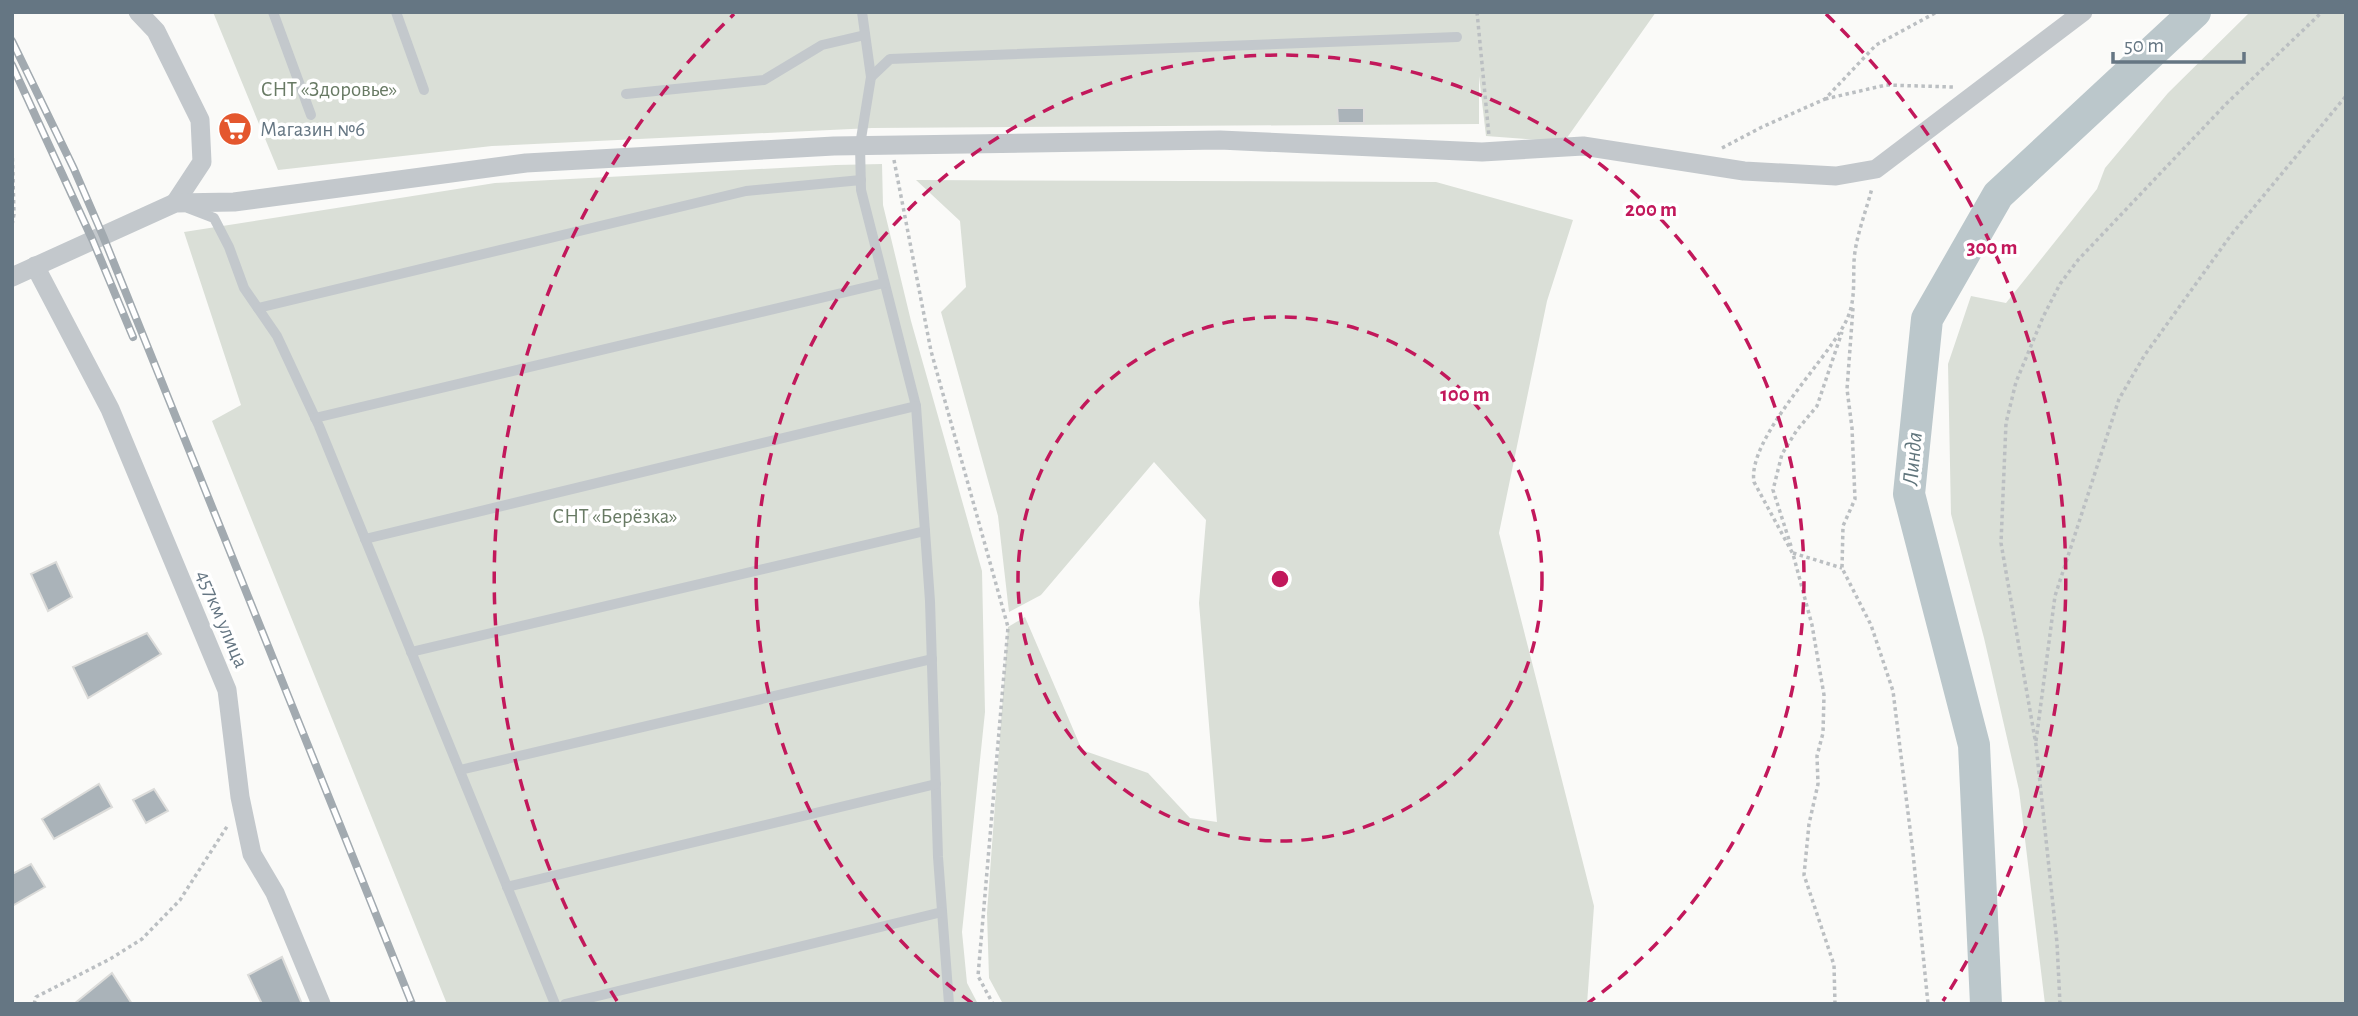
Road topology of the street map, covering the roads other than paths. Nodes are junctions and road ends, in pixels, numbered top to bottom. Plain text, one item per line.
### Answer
1 (138, 12) edge
2 (273, 12) edge
3 (396, 12) edge
4 (862, 12) edge
5 (2083, 12) edge
6 (865, 35) junction
7 (1457, 37) dead end
8 (871, 77) junction
9 (424, 90) dead end
10 (626, 94) dead end
11 (311, 115) dead end
12 (860, 145) junction
13 (860, 180) junction
14 (175, 203) junction
15 (35, 266) junction
16 (12, 277) edge
17 (884, 283) junction
18 (258, 308) junction
19 (916, 406) junction
20 (316, 418) junction
21 (925, 531) junction
22 (365, 539) junction
23 (411, 652) junction
24 (932, 659) junction
25 (460, 770) junction
26 (936, 784) junction
27 (507, 887) junction
28 (942, 912) junction
29 (321, 1004) edge
30 (555, 1004) edge
31 (565, 1004) edge
32 (949, 1004) edge

1 - 14 street
2 - 11 lane
3 - 9 lane
4 - 6 lane
5 - 12 street
6 - 8 lane
6 - 10 lane
7 - 8 lane
8 - 12 lane
12 - 13 lane
12 - 14 street
13 - 17 lane
13 - 18 lane
14 - 15 street
14 - 18 lane
15 - 16 street
15 - 29 street, 457км улица
17 - 19 lane
17 - 20 lane
18 - 20 lane
19 - 21 lane
19 - 22 lane
20 - 22 lane
21 - 23 lane
21 - 24 lane
22 - 23 lane
23 - 25 lane
24 - 25 lane
24 - 26 lane
25 - 27 lane
26 - 27 lane
26 - 28 lane
27 - 30 lane
28 - 31 lane
28 - 32 lane

